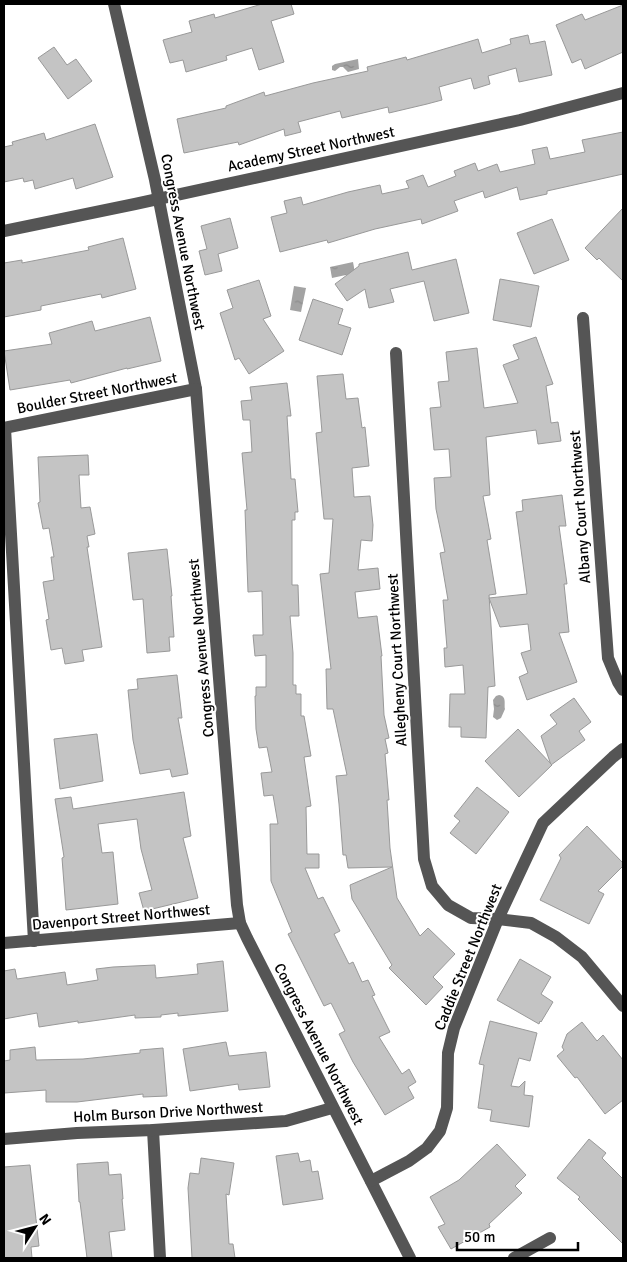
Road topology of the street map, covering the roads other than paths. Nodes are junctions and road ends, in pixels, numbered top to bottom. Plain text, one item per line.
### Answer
1 (114, 4) edge
2 (623, 93) edge
3 (158, 199) junction
4 (4, 231) edge
5 (583, 318) dead end
6 (396, 353) dead end
7 (196, 389) junction
8 (4, 428) edge
9 (623, 690) edge
10 (623, 749) edge
11 (498, 919) junction
12 (240, 923) junction
13 (34, 941) junction
14 (4, 943) edge
15 (623, 1006) edge
16 (332, 1108) junction
17 (153, 1130) junction
18 (4, 1139) edge
19 (371, 1182) junction
20 (550, 1238) dead end
21 (160, 1258) edge
22 (410, 1258) edge
23 (514, 1258) edge

1 - 3 street, Congress Avenue Northwest
2 - 3 street, Academy Street Northwest
3 - 4 street, Academy Street Northwest
3 - 7 street, Congress Avenue Northwest
5 - 9 street, Albany Court Northwest
6 - 11 street, Allegheny Court Northwest
7 - 8 street, Boulder Street Northwest
7 - 12 street, Congress Avenue Northwest
8 - 13 street
10 - 11 street, Caddie Street Northwest
11 - 15 street, Allegheny Court Northwest
11 - 19 street, Caddie Street Northwest
12 - 13 street, Davenport Street Northwest
12 - 16 street, Congress Avenue Northwest
13 - 14 street, Davenport Street Northwest
16 - 17 street, Holm Burson Drive Northwest
16 - 19 street, Congress Avenue Northwest
17 - 18 street, Holm Burson Drive Northwest
17 - 21 street
19 - 22 street, Congress Avenue Northwest
20 - 23 street

